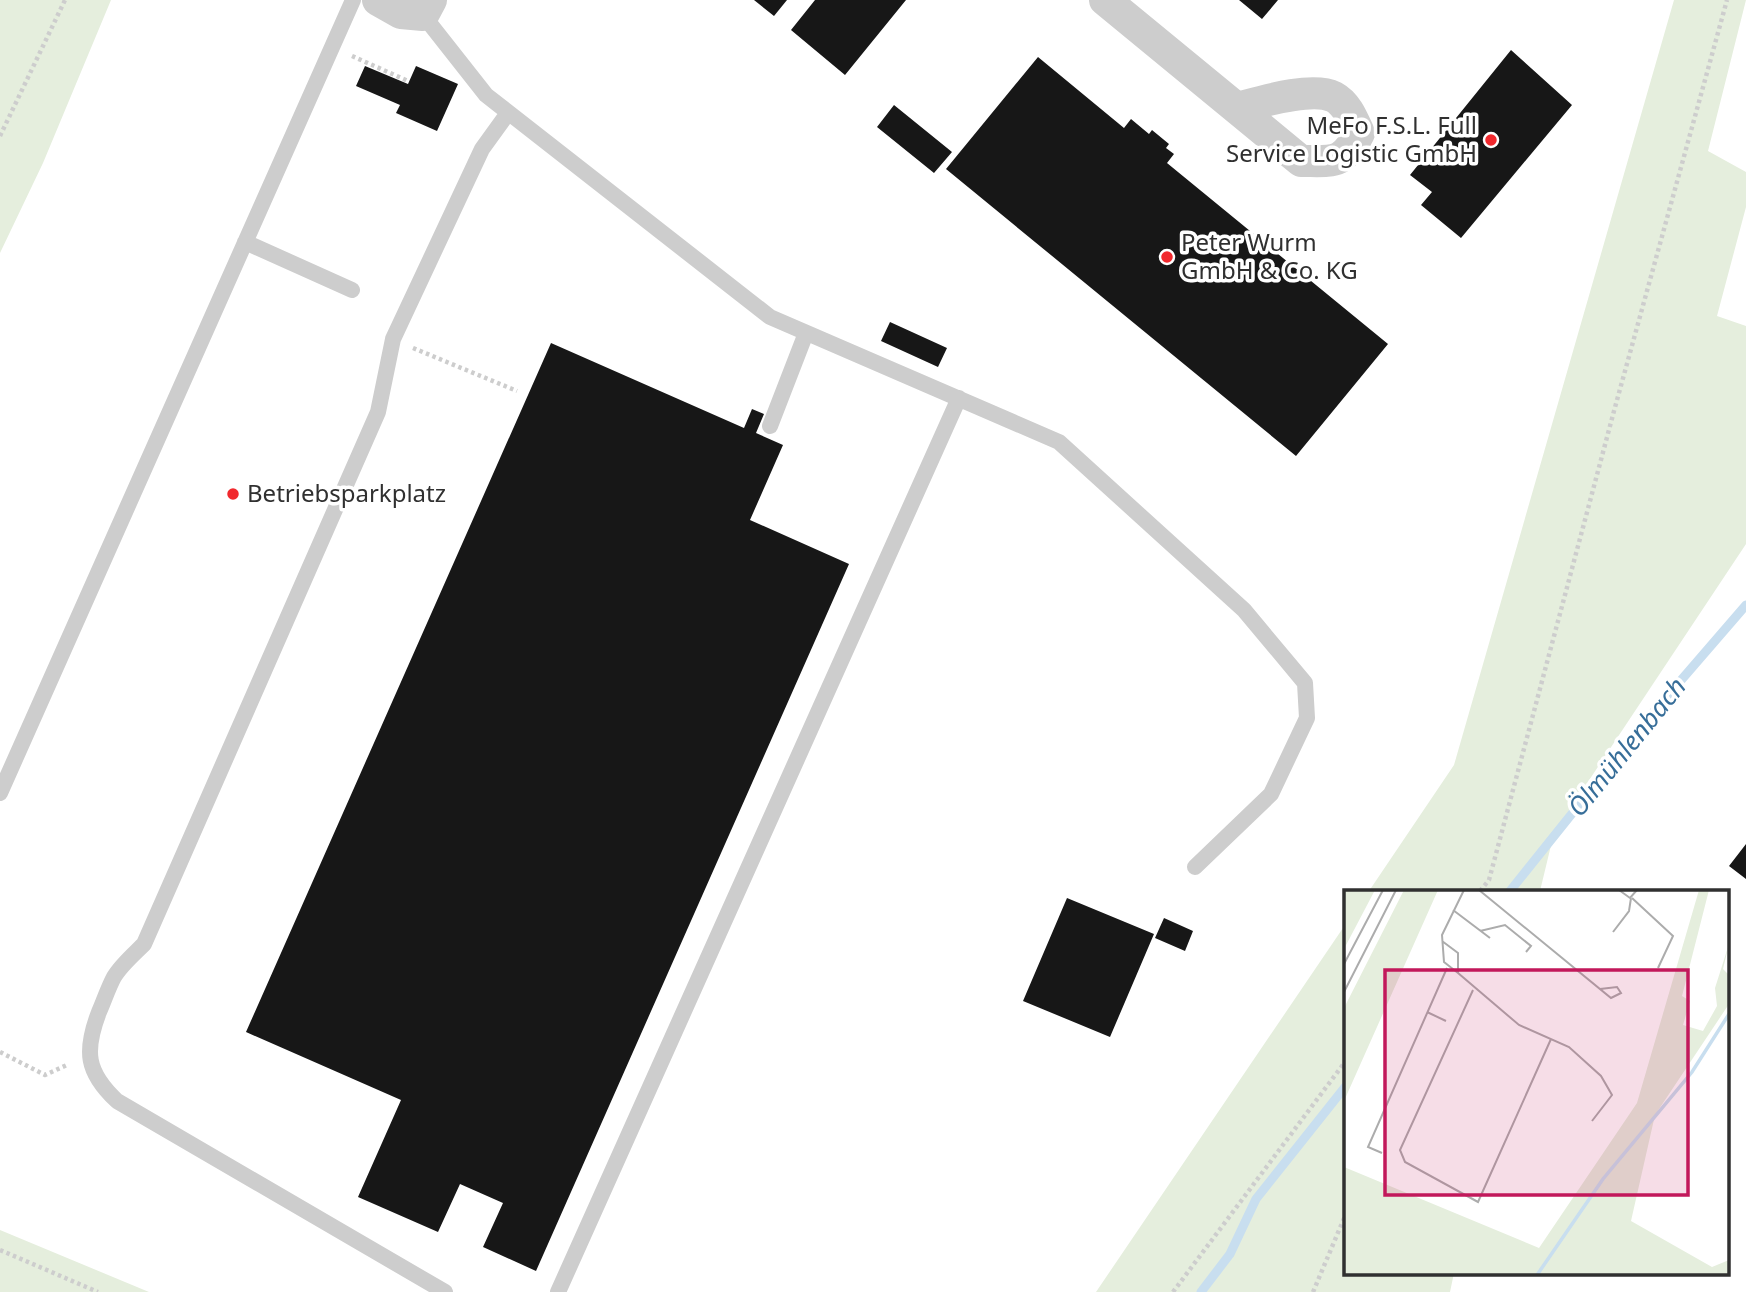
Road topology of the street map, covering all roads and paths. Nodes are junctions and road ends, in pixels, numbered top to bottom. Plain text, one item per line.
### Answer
1 (65, 0) edge
2 (353, 0) edge
3 (378, 0) edge
4 (1105, 0) edge
5 (1727, 0) edge
6 (427, 7) edge
7 (332, 47) junction
8 (408, 81) dead end
9 (1237, 108) dead end
10 (508, 113) junction
11 (0, 136) edge
12 (245, 242) junction
13 (352, 290) dead end
14 (806, 333) junction
15 (393, 339) junction
16 (517, 391) dead end
17 (959, 398) junction
18 (770, 426) dead end
19 (0, 793) edge
20 (1195, 867) dead end
21 (1481, 890) edge
22 (0, 1052) edge
23 (1344, 1063) edge
24 (45, 1075) dead end
25 (1344, 1218) edge
26 (0, 1250) edge
27 (98, 1292) edge
28 (445, 1292) edge
29 (558, 1292) edge
30 (1173, 1292) edge
31 (1313, 1292) edge

1 - 11 path
2 - 7 lane
3 - 6 street
4 - 9 street
5 - 21 path
6 - 10 lane
7 - 8 path
7 - 12 lane
10 - 14 lane
10 - 15 lane
12 - 13 lane
12 - 19 lane
14 - 17 lane
14 - 18 lane
15 - 16 path
15 - 28 lane
17 - 20 lane
17 - 29 lane
22 - 24 path
23 - 30 path
25 - 31 path
26 - 27 path

